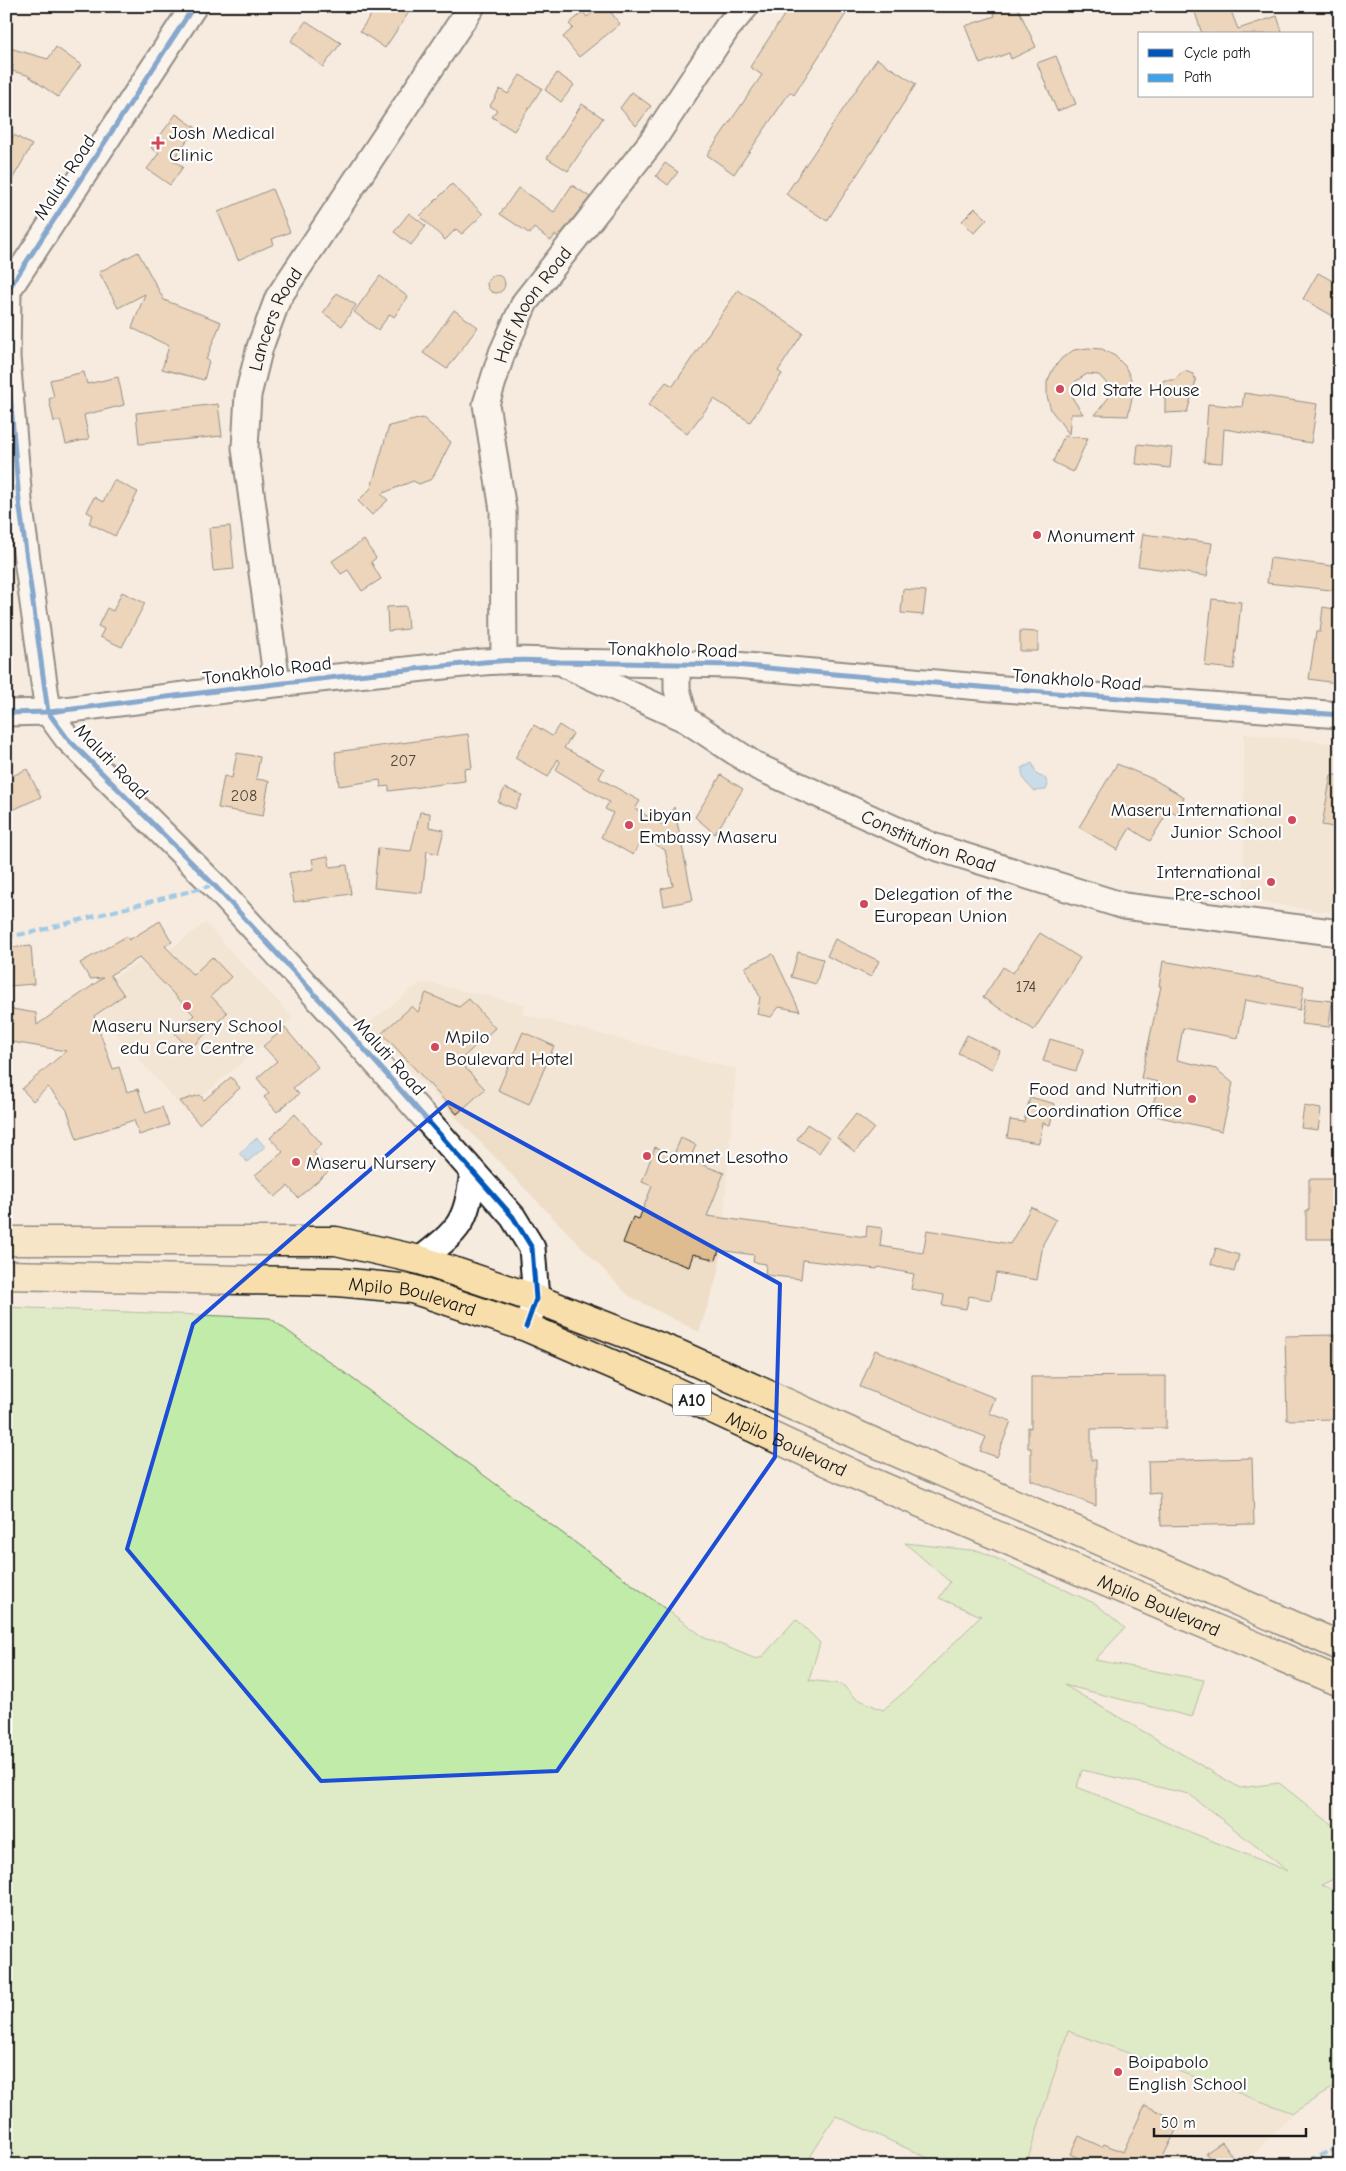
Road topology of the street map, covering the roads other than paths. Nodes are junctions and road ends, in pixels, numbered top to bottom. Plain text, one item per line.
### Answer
1 (194, 6) edge
2 (472, 6) edge
3 (746, 6) edge
4 (7, 289) edge
5 (504, 661) junction
6 (560, 662) junction
7 (677, 663) junction
8 (277, 683) junction
9 (48, 712) junction
10 (6, 713) edge
11 (1340, 715) edge
12 (685, 719) junction
13 (1340, 933) edge
14 (473, 1172) junction
15 (6, 1241) edge
16 (420, 1260) junction
17 (6, 1275) edge
18 (536, 1299) junction
19 (526, 1327) junction
20 (1340, 1646) edge
21 (1340, 1682) edge

1 - 4 street, Maluti Road
2 - 8 street, Lancers Road
3 - 5 street, Half Moon Road
4 - 9 street, Maluti Road
5 - 6 street, Tonakholo Road
5 - 8 street, Tonakholo Road
6 - 7 street, Tonakholo Road
6 - 12 street, Constitution Road
7 - 11 street, Tonakholo Road
7 - 12 street
8 - 9 street, Tonakholo Road
9 - 10 street, Tonakholo Road
9 - 14 street, Maluti Road
12 - 13 street, Constitution Road
14 - 16 street
14 - 18 street, Maluti Road
15 - 16 highway, Mpilo Boulevard / A10
16 - 18 highway, Mpilo Boulevard / A10
17 - 19 highway, Mpilo Boulevard / A10
18 - 19 street, Maluti Road
18 - 20 highway, Mpilo Boulevard / A10
19 - 21 highway, Mpilo Boulevard / A10

